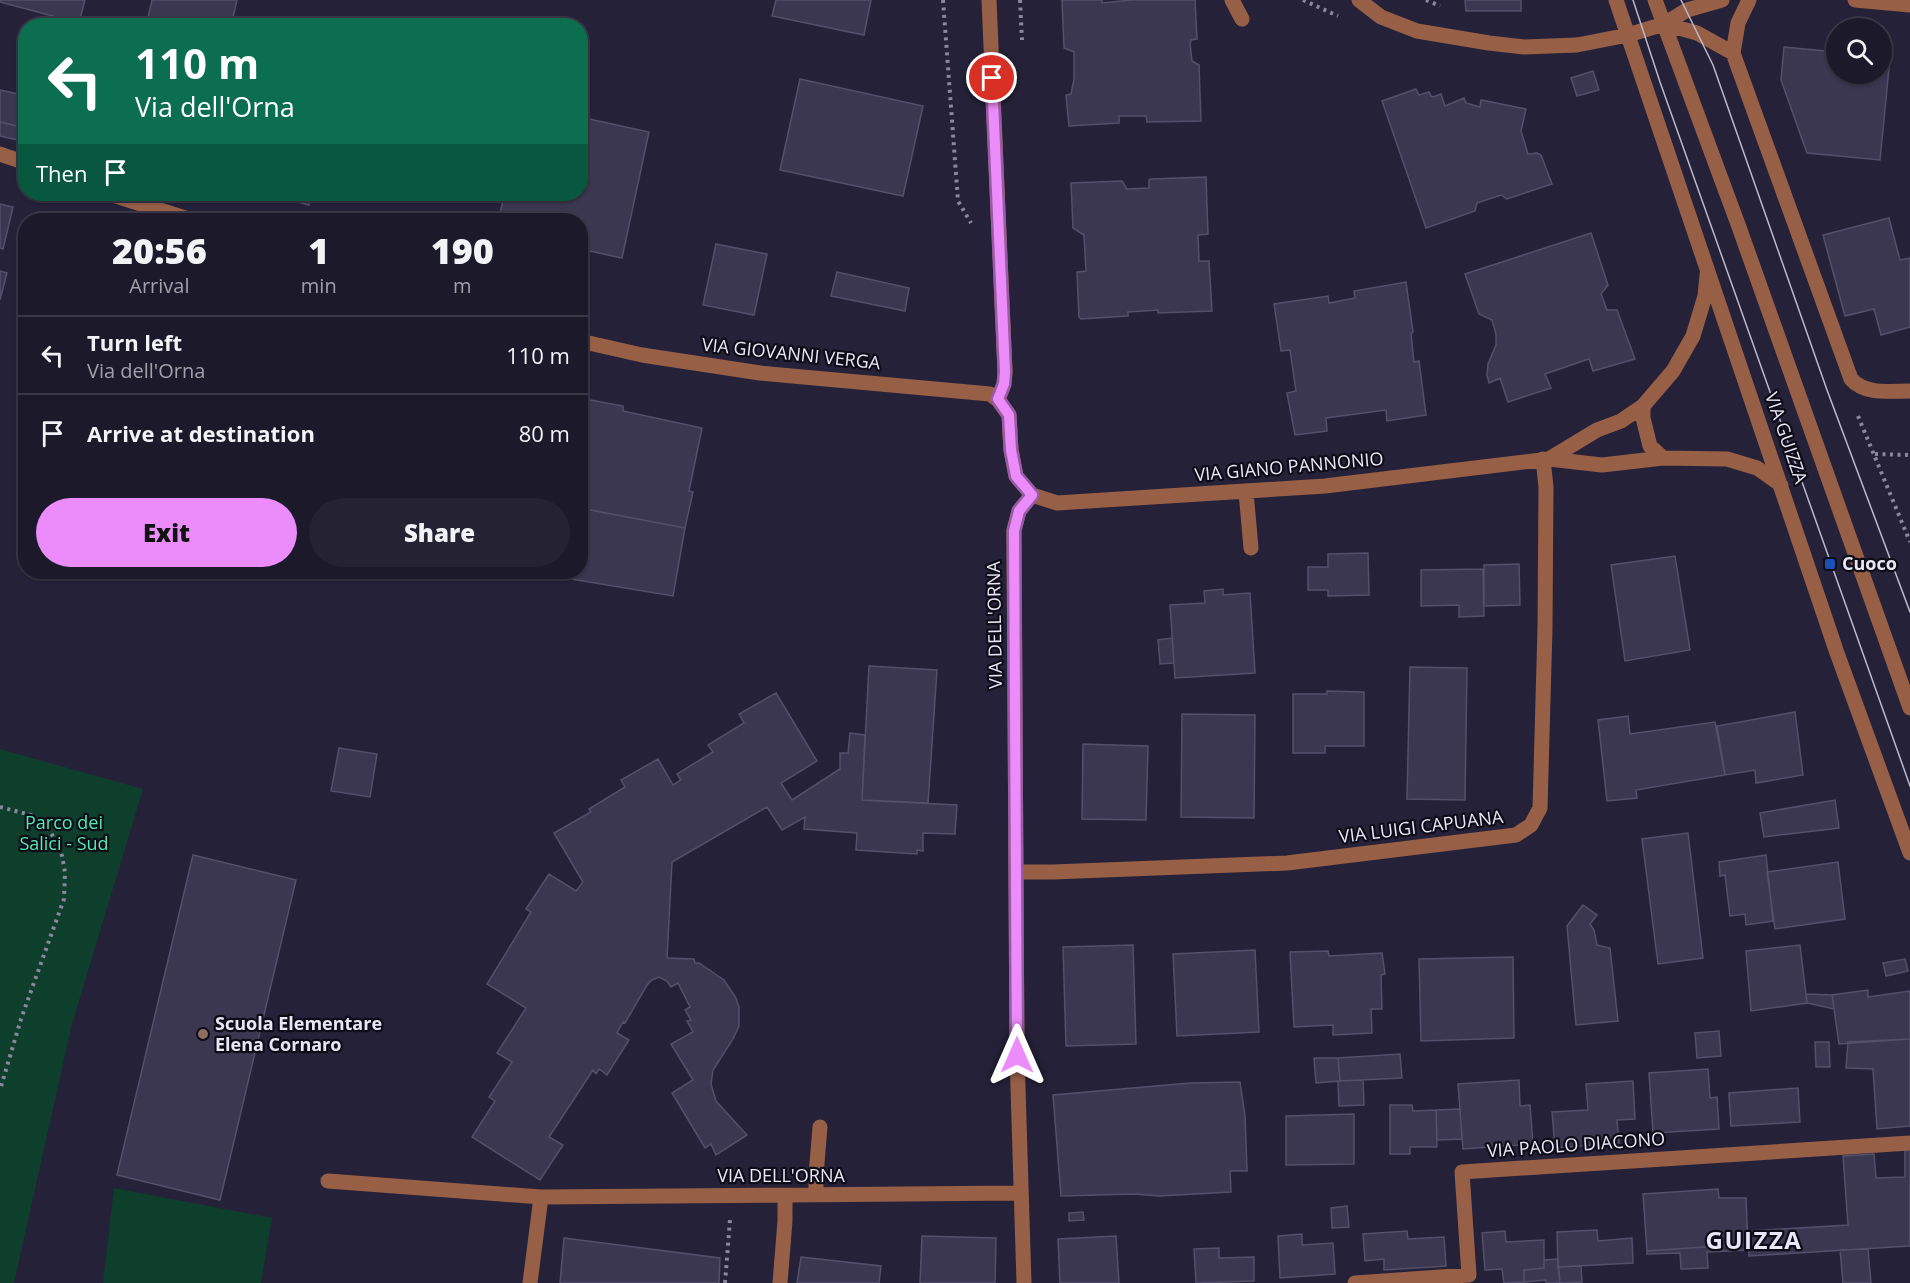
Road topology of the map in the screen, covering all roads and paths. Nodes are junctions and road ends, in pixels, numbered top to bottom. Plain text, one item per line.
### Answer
1 (944, 0) edge
2 (989, 0) edge
3 (1020, 0) edge
4 (1232, 0) edge
5 (1359, 0) edge
6 (1616, 0) edge
7 (1655, 0) edge
8 (1722, 0) edge
9 (1749, 0) edge
10 (1855, 0) edge
11 (1910, 5) edge
12 (1242, 19) dead end
13 (1664, 24) junction
14 (1628, 35) junction
15 (1022, 40) dead end
16 (1733, 53) junction
17 (0, 154) edge
18 (18, 160) edge
19 (132, 201) edge
20 (170, 213) edge
21 (972, 224) dead end
22 (1708, 269) junction
23 (588, 343) edge
24 (1910, 391) edge
25 (998, 399) junction
26 (1643, 406) junction
27 (1858, 416) dead end
28 (1875, 454) junction
29 (1910, 455) edge
30 (1663, 458) junction
31 (1546, 459) junction
32 (1781, 485) junction
33 (1246, 492) junction
34 (1032, 495) junction
35 (1910, 542) edge
36 (1251, 548) dead end
37 (1910, 708) edge
38 (0, 807) edge
39 (1910, 853) edge
40 (1017, 872) junction
41 (0, 1090) edge
42 (820, 1127) dead end
43 (1910, 1143) edge
44 (328, 1181) dead end
45 (1020, 1193) junction
46 (816, 1195) junction
47 (785, 1196) junction
48 (541, 1197) junction
49 (730, 1217) dead end
50 (530, 1283) edge
51 (725, 1283) edge
52 (780, 1283) edge
53 (1024, 1283) edge
54 (1355, 1283) edge

1 - 21 path
2 - 25 street
3 - 15 path
4 - 12 street
5 - 14 street
6 - 14 street, VIA GUIZZA
7 - 13 street, VIA GUIZZA
8 - 13 street
9 - 16 street
10 - 11 street
13 - 14 street
13 - 16 street
13 - 37 street, VIA GUIZZA
14 - 22 street, VIA GUIZZA
16 - 24 street
17 - 18 street
19 - 20 street
22 - 26 street, VIA GIANO PANNONIO
22 - 32 street, VIA GUIZZA
23 - 25 street, VIA GIOVANNI VERGA
25 - 34 street
26 - 30 street
26 - 31 street, VIA GIANO PANNONIO
27 - 28 path
28 - 29 path
28 - 35 path
30 - 31 street, VIA GIANO PANNONIO
30 - 32 street, VIA GIANO PANNONIO
31 - 33 street, VIA GIANO PANNONIO
31 - 40 street, VIA LUIGI CAPUANA
32 - 39 street, VIA GUIZZA
33 - 34 street, VIA GIANO PANNONIO
33 - 36 street
34 - 40 street, VIA DELL'ORNA
38 - 41 path
40 - 45 street, VIA DELL'ORNA
42 - 46 street
43 - 54 street, VIA PAOLO DIACONO
44 - 48 street, VIA DELL'ORNA
45 - 46 street, VIA DELL'ORNA
45 - 53 street, VIA DELL'ORNA
46 - 47 street, VIA DELL'ORNA
47 - 48 street, VIA DELL'ORNA
47 - 52 street
48 - 50 street
49 - 51 path

